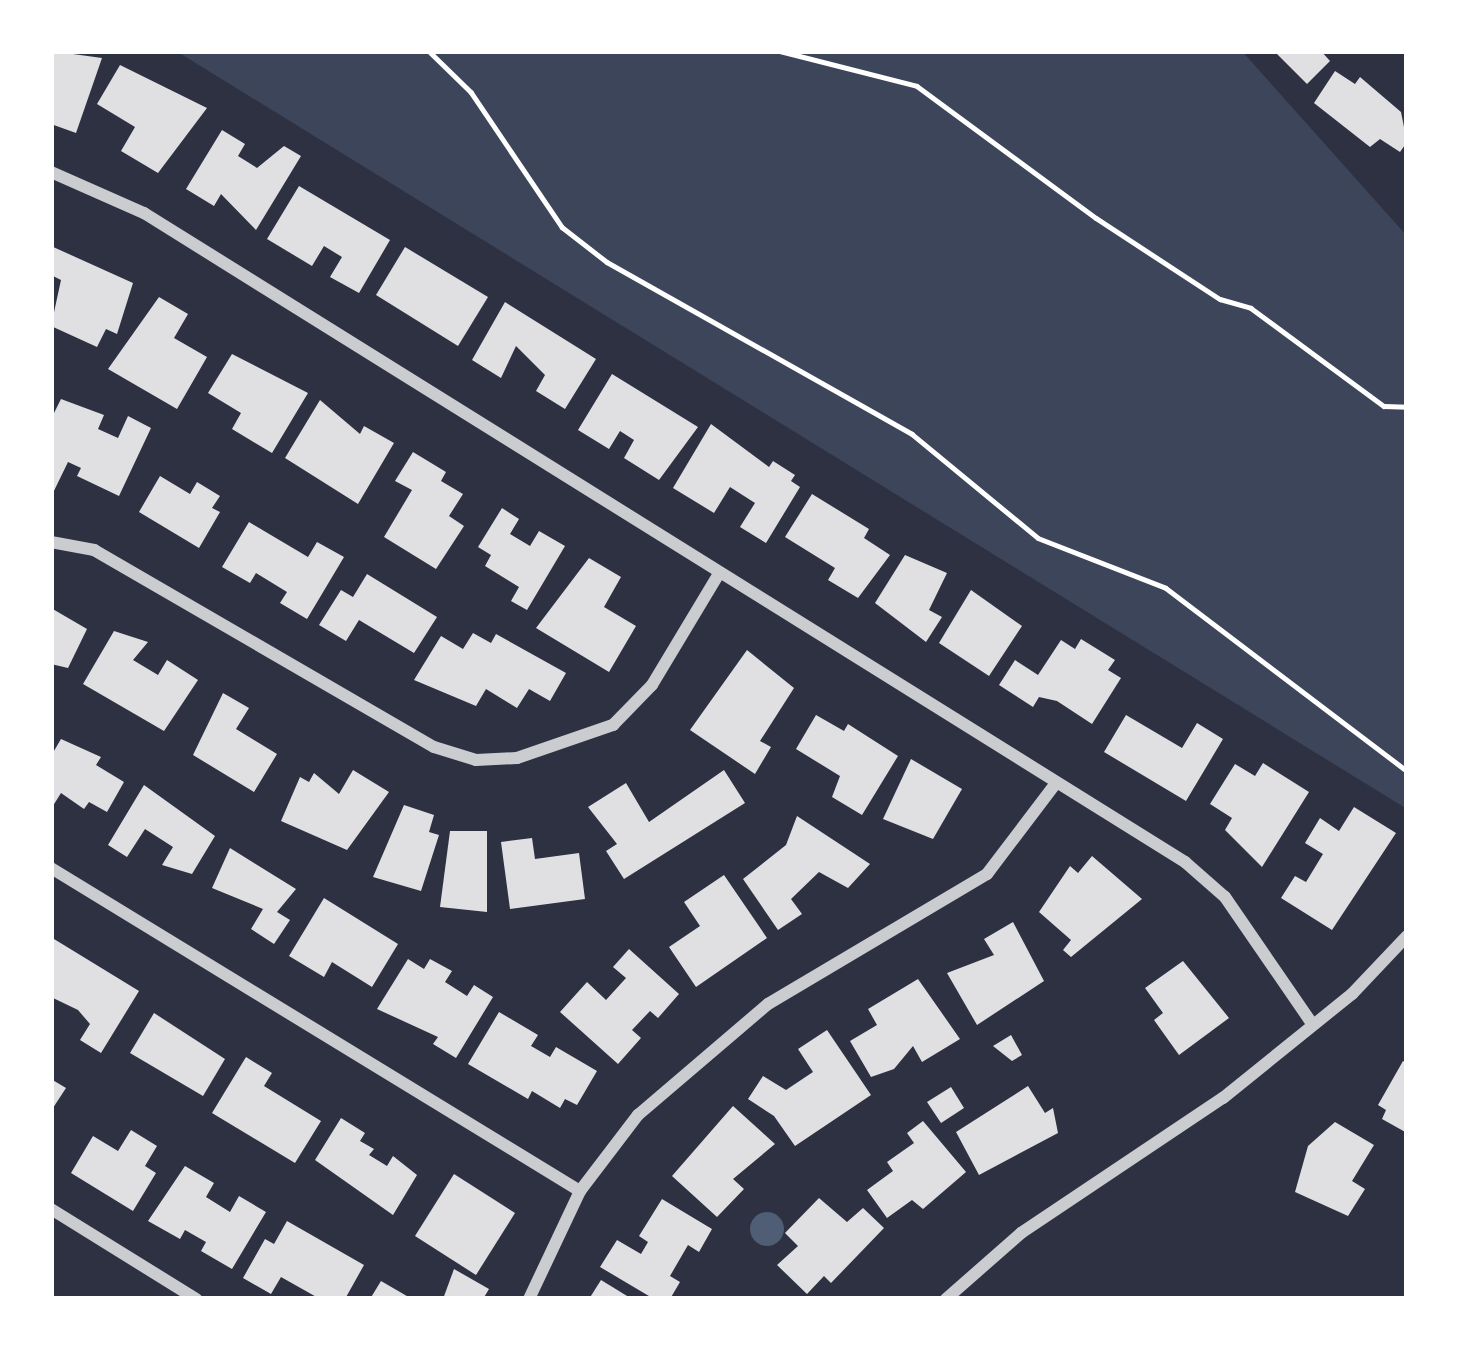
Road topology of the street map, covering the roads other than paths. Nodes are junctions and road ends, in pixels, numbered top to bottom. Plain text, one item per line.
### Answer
1 (51, 172) edge
2 (51, 542) edge
3 (718, 575) junction
4 (1057, 783) junction
5 (51, 868) edge
6 (1407, 936) edge
7 (1312, 1025) junction
8 (580, 1191) junction
9 (51, 1209) edge
10 (196, 1299) edge
11 (529, 1299) edge
12 (946, 1299) edge

1 - 3 street
2 - 3 street
3 - 4 street
4 - 7 street
4 - 8 street
5 - 8 street
6 - 7 street
7 - 12 street
8 - 11 street
9 - 10 street

